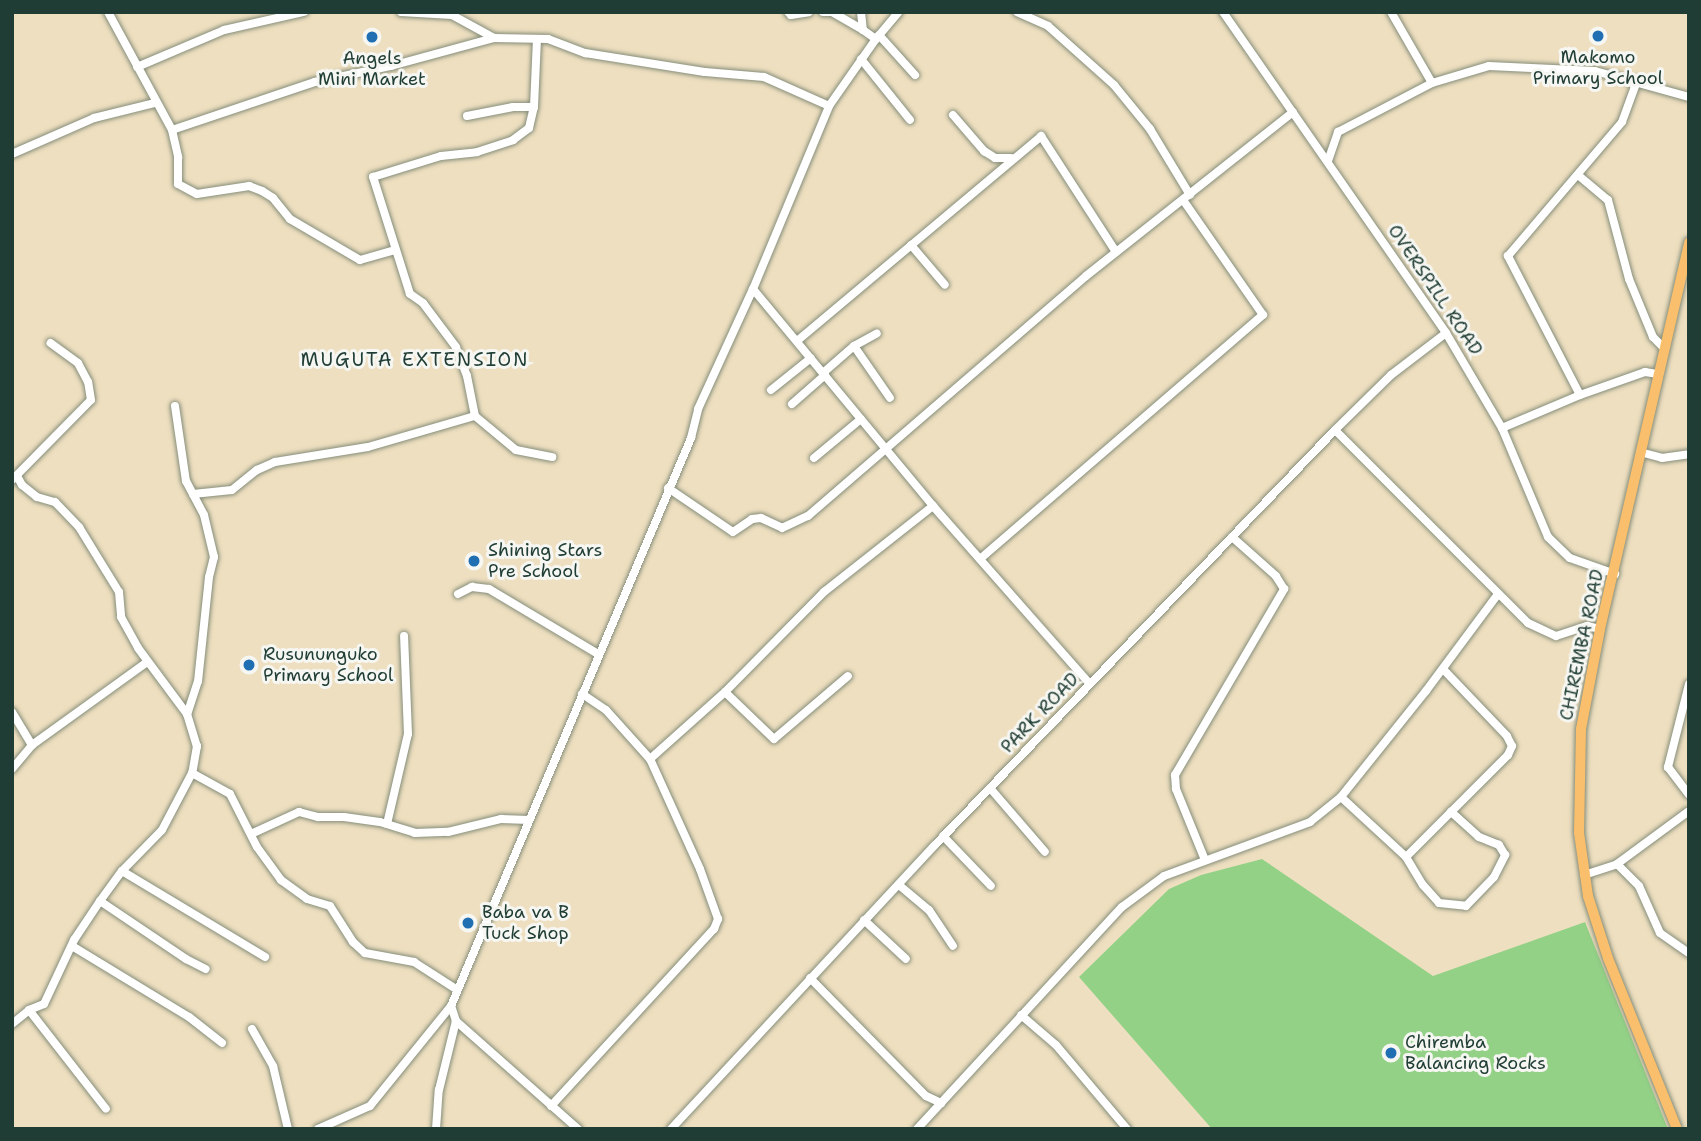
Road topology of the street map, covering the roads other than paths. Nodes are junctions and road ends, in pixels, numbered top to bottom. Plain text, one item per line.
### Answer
1 (108, 12) edge
2 (304, 12) edge
3 (401, 12) edge
4 (788, 12) edge
5 (809, 12) edge
6 (823, 12) edge
7 (861, 12) edge
8 (899, 12) edge
9 (1017, 12) edge
10 (1223, 12) edge
11 (1391, 12) edge
12 (863, 30) junction
13 (877, 37) junction
14 (495, 38) junction
15 (537, 39) junction
16 (862, 59) junction
17 (137, 67) junction
18 (915, 75) dead end
19 (1637, 81) junction
20 (1432, 83) junction
21 (1689, 97) edge
22 (155, 103) junction
23 (829, 106) junction
24 (534, 107) junction
25 (1293, 112) junction
26 (953, 115) dead end
27 (467, 116) dead end
28 (910, 120) dead end
29 (172, 130) junction
30 (12, 155) edge
31 (1011, 158) junction
32 (1328, 161) junction
33 (1578, 175) junction
34 (1186, 198) junction
35 (1689, 243) edge
36 (911, 244) junction
37 (396, 250) junction
38 (1116, 252) junction
39 (946, 285) dead end
40 (753, 289) junction
41 (877, 333) dead end
42 (1446, 333) junction
43 (797, 341) junction
44 (50, 343) dead end
45 (854, 346) junction
46 (1664, 348) junction
47 (811, 358) junction
48 (824, 374) junction
49 (1657, 374) junction
50 (771, 390) dead end
51 (1580, 395) junction
52 (890, 398) dead end
53 (792, 404) dead end
54 (175, 406) dead end
55 (475, 416) junction
56 (861, 419) junction
57 (1502, 428) junction
58 (1335, 430) junction
59 (886, 450) junction
60 (1640, 452) junction
61 (1689, 454) edge
62 (552, 457) dead end
63 (814, 458) dead end
64 (15, 478) edge
65 (668, 488) junction
66 (193, 494) junction
67 (933, 506) junction
68 (1232, 537) junction
69 (980, 559) junction
70 (1615, 574) junction
71 (458, 594) dead end
72 (1498, 594) junction
73 (1600, 629) junction
74 (404, 636) dead end
75 (598, 654) junction
76 (147, 662) junction
77 (1443, 669) junction
78 (848, 676) dead end
79 (1090, 684) junction
80 (1689, 684) edge
81 (725, 692) junction
82 (582, 694) junction
83 (12, 712) edge
84 (187, 714) junction
85 (32, 745) junction
86 (650, 759) junction
87 (12, 769) edge
88 (192, 773) junction
89 (990, 788) junction
90 (1689, 795) edge
91 (1341, 797) junction
92 (1689, 811) edge
93 (1451, 812) junction
94 (529, 820) junction
95 (387, 824) junction
96 (251, 834) junction
97 (943, 836) junction
98 (1045, 852) dead end
99 (1406, 857) junction
100 (1205, 860) junction
101 (1617, 864) junction
102 (122, 871) junction
103 (1584, 875) junction
104 (899, 885) junction
105 (991, 886) dead end
106 (100, 901) junction
107 (864, 920) junction
108 (72, 946) junction
109 (953, 946) dead end
110 (1689, 953) edge
111 (265, 957) dead end
112 (906, 959) dead end
113 (206, 969) dead end
114 (810, 978) junction
115 (456, 989) junction
116 (451, 1006) junction
117 (29, 1010) junction
118 (1021, 1014) junction
119 (456, 1021) junction
120 (12, 1024) edge
121 (252, 1030) dead end
122 (222, 1043) dead end
123 (941, 1103) junction
124 (551, 1106) junction
125 (106, 1109) dead end
126 (288, 1129) edge
127 (318, 1129) edge
128 (436, 1129) edge
129 (578, 1129) edge
130 (671, 1129) edge
131 (917, 1129) edge
132 (1127, 1129) edge
133 (1677, 1129) edge

1 - 17 street
2 - 17 street
3 - 14 street
4 - 5 street
6 - 12 street
7 - 12 street
8 - 13 street
9 - 34 street
10 - 25 street, OVERSPILL ROAD
11 - 20 street
12 - 13 street
13 - 16 street
13 - 18 street
14 - 15 street
14 - 29 street
15 - 23 street
15 - 24 street
16 - 23 street
16 - 28 street
17 - 22 street
19 - 20 street
19 - 21 street
19 - 33 street
20 - 32 street
22 - 29 street
22 - 30 street
23 - 40 street
24 - 27 street
24 - 37 street
25 - 32 street, OVERSPILL ROAD
25 - 34 street
26 - 31 street
29 - 37 street
31 - 36 street
31 - 38 street
32 - 42 street, OVERSPILL ROAD
33 - 46 street
33 - 51 street
34 - 38 street
34 - 69 street
35 - 46 main road, CHIREMBA ROAD
36 - 39 street
36 - 43 street
37 - 55 street
38 - 59 street
40 - 43 street
40 - 65 street
41 - 45 street
42 - 57 street, OVERSPILL ROAD
42 - 58 street, PARK ROAD
43 - 47 street
44 - 64 street
45 - 48 street
45 - 52 street
46 - 49 main road, CHIREMBA ROAD
47 - 48 street
47 - 50 street
48 - 53 street
48 - 56 street
49 - 51 street
49 - 60 main road, CHIREMBA ROAD
51 - 57 street
54 - 66 street
55 - 62 street
55 - 66 street
56 - 59 street
56 - 63 street
57 - 70 street, OVERSPILL ROAD
58 - 68 street, PARK ROAD
58 - 72 street
59 - 65 street
59 - 67 street
60 - 61 street
60 - 70 main road, CHIREMBA ROAD
64 - 76 street
65 - 75 street
66 - 84 street
67 - 69 street
67 - 81 street
68 - 79 street, PARK ROAD
68 - 100 street
69 - 79 street
70 - 73 main road, CHIREMBA ROAD
71 - 75 street
72 - 73 street
72 - 77 street
73 - 103 main road, CHIREMBA ROAD
74 - 95 street
75 - 82 street
76 - 84 street
76 - 85 street
77 - 91 street
77 - 93 street
78 - 81 street
79 - 89 street, PARK ROAD
80 - 90 street
81 - 86 street
82 - 86 street
82 - 94 street
83 - 85 street
84 - 88 street
85 - 87 street
86 - 124 street
88 - 96 street
88 - 102 street
89 - 97 street, PARK ROAD
89 - 98 street
91 - 99 street
91 - 100 street
92 - 101 street
93 - 99 street
93 - 99 street
94 - 95 street
94 - 115 street
95 - 96 street
96 - 115 street
97 - 104 street, PARK ROAD
97 - 105 street
100 - 118 street
101 - 103 street
101 - 110 street
102 - 106 street
102 - 111 street
103 - 133 main road, CHIREMBA ROAD
104 - 107 street, PARK ROAD
104 - 109 street
106 - 108 street
106 - 113 street
107 - 112 street
107 - 114 street, PARK ROAD
108 - 117 street
108 - 122 street
114 - 123 street
114 - 130 street, PARK ROAD
115 - 116 street
116 - 119 street
116 - 127 street
117 - 120 street
117 - 125 street
118 - 123 street
118 - 132 street
119 - 124 street
119 - 128 street
121 - 126 street
123 - 131 street
124 - 129 street

